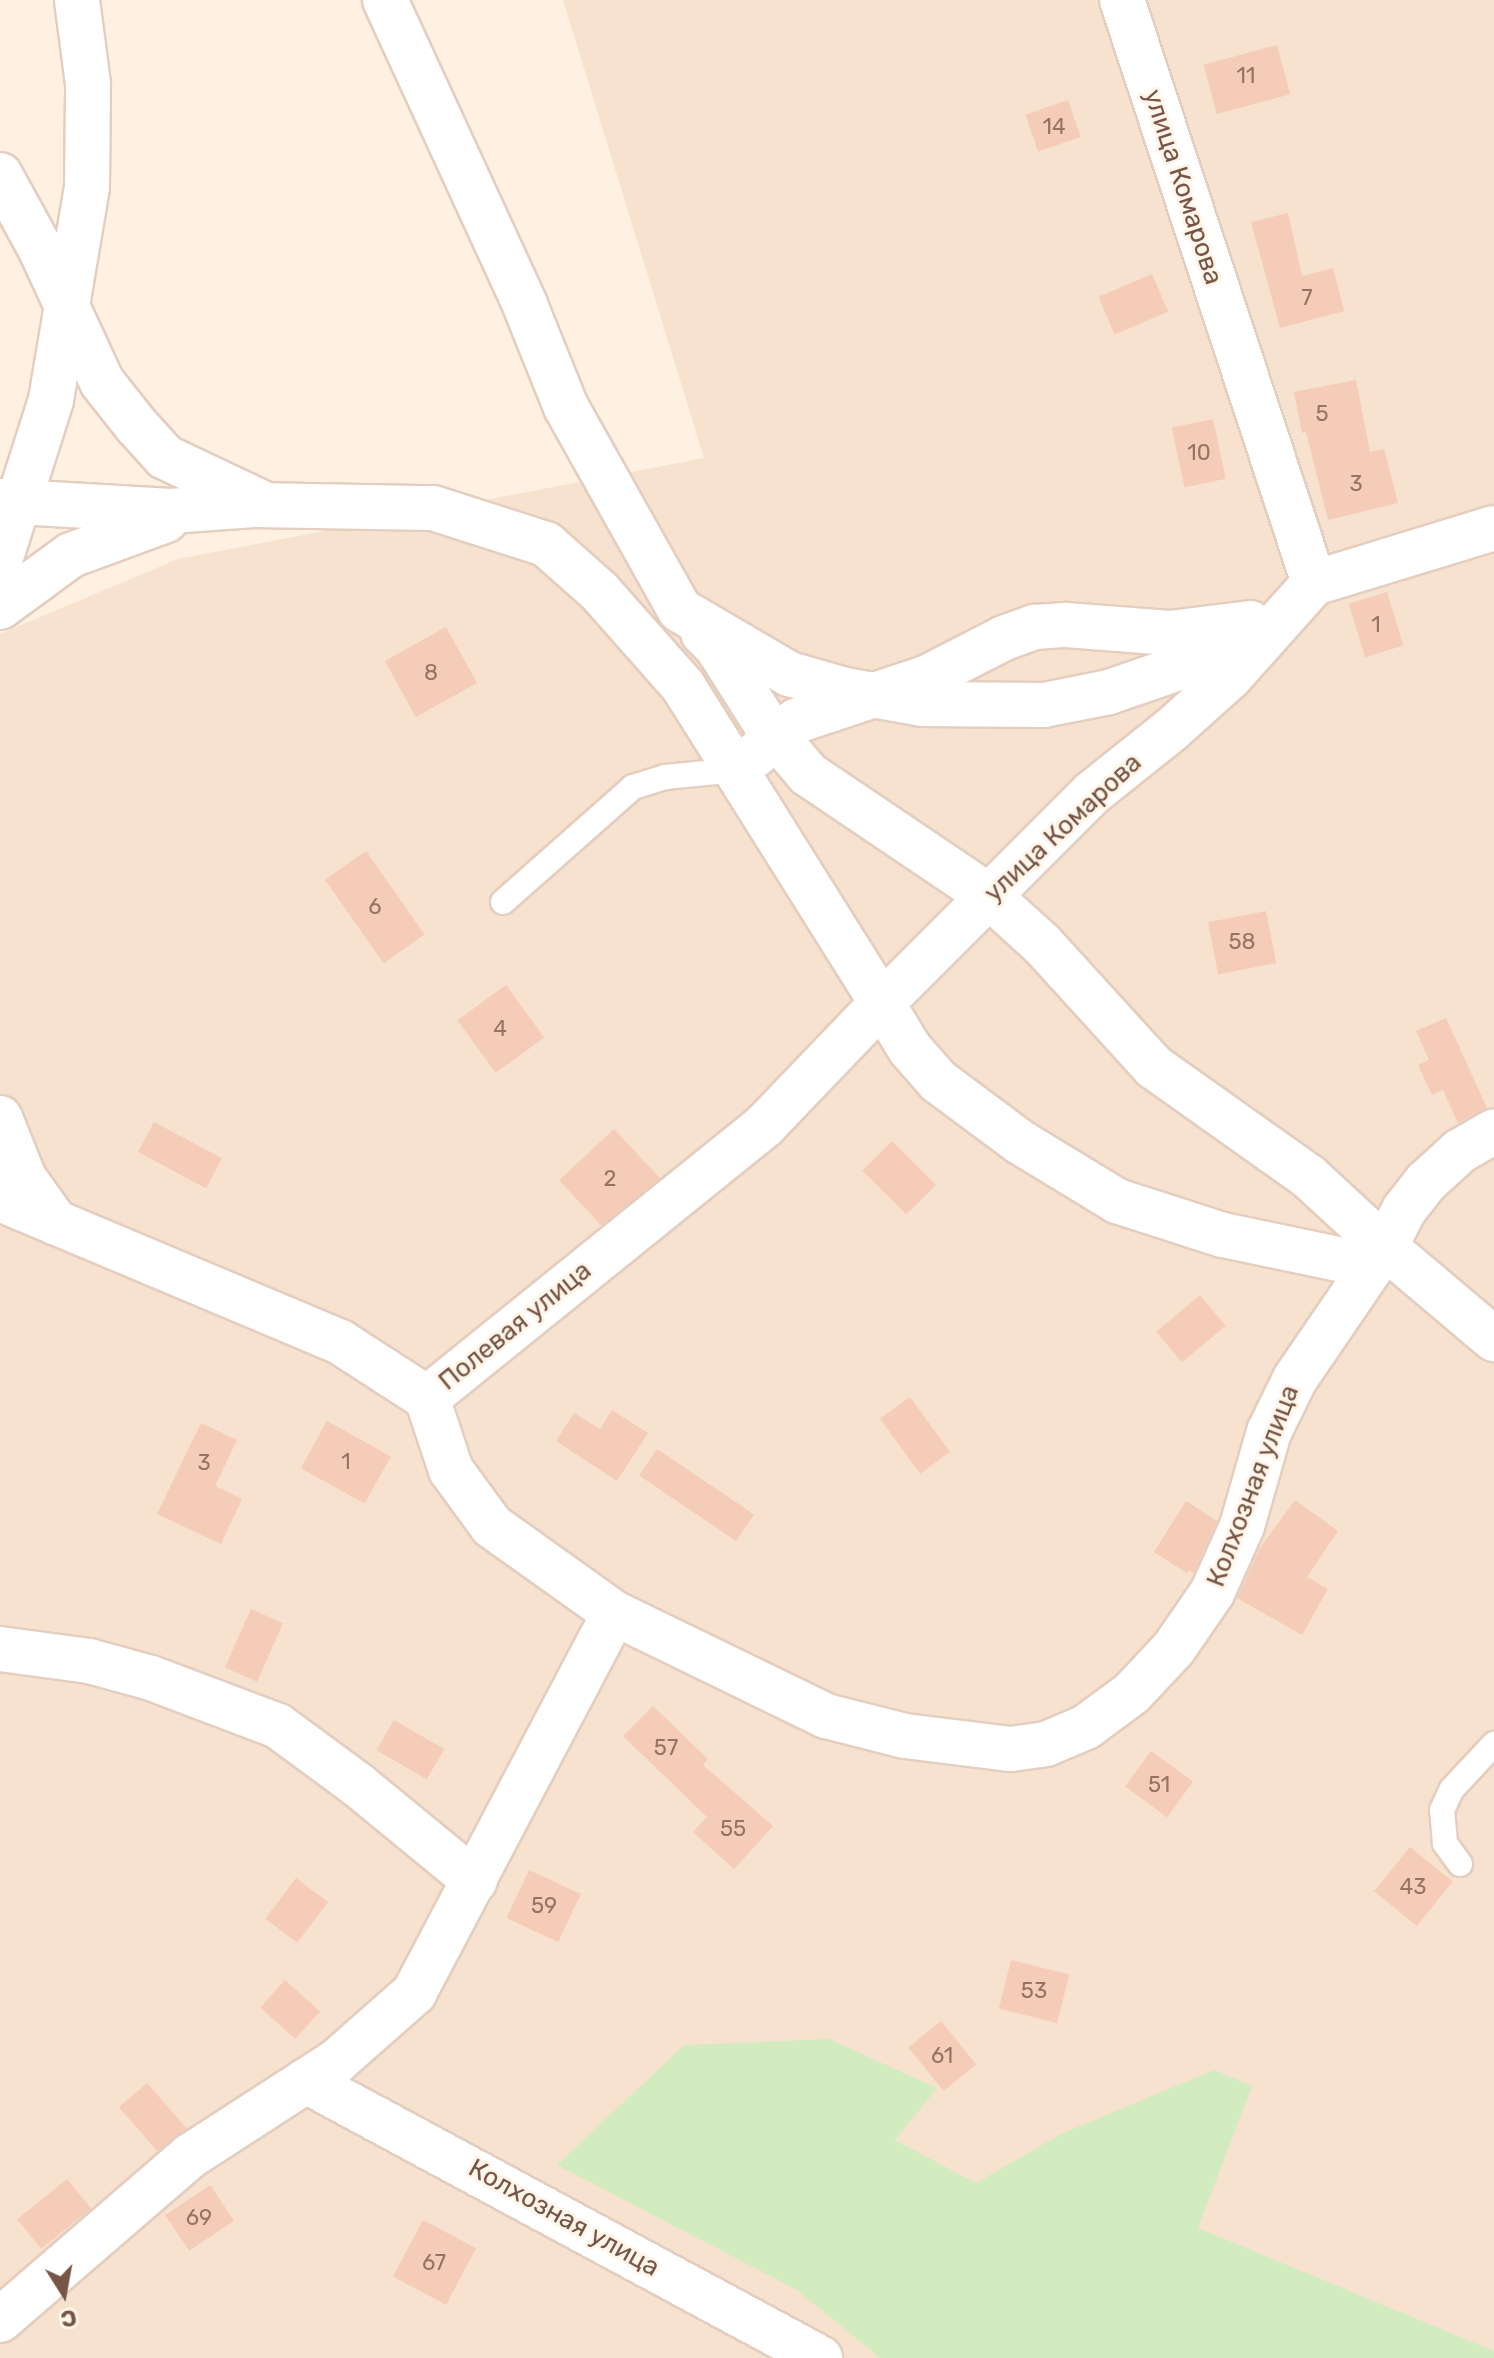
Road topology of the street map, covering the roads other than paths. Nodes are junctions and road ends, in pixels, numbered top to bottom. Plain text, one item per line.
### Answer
1 (77, 0) edge
2 (385, 0) edge
3 (1122, 0) edge
4 (0, 175) edge
5 (67, 306) junction
6 (9, 502) edge
7 (268, 505) junction
8 (207, 508) junction
9 (1484, 532) edge
10 (546, 544) junction
11 (0, 560) edge
12 (1314, 583) junction
13 (0, 607) edge
14 (680, 610) junction
15 (1284, 616) junction
16 (873, 695) junction
17 (777, 737) junction
18 (737, 770) junction
19 (989, 896) junction
20 (503, 902) dead end
21 (882, 1003) junction
22 (0, 1118) edge
23 (1494, 1131) edge
24 (0, 1199) edge
25 (56, 1223) junction
26 (1379, 1257) junction
27 (1494, 1339) edge
28 (427, 1398) junction
29 (614, 1613) junction
30 (0, 1649) edge
31 (1494, 1744) edge
32 (1460, 1864) dead end
33 (475, 1881) junction
34 (306, 2081) junction
35 (0, 2320) edge
36 (820, 2358) edge

1 - 5 street
2 - 14 street
3 - 12 street, улица Комарова
4 - 5 street
5 - 6 street
5 - 7 street
6 - 8 street
6 - 11 street
7 - 8 street
7 - 10 street
8 - 13 street
9 - 12 street
10 - 14 street
10 - 18 street
12 - 15 street, улица Комарова
14 - 16 street
14 - 17 street
15 - 16 street
15 - 16 street
15 - 19 street, улица Комарова
16 - 17 street
17 - 18 street
17 - 19 street
18 - 20 lane
18 - 21 street
19 - 21 street, улица Комарова
19 - 26 street
21 - 26 street
21 - 28 street, Полевая улица
22 - 25 street
23 - 26 street, Колхозная улица
24 - 25 street, Полевая улица
25 - 28 street, Полевая улица
26 - 27 street
26 - 29 street, Колхозная улица
28 - 29 street, Колхозная улица
29 - 33 street
30 - 33 street
31 - 32 lane
33 - 34 street
34 - 35 street
34 - 36 street, Колхозная улица

